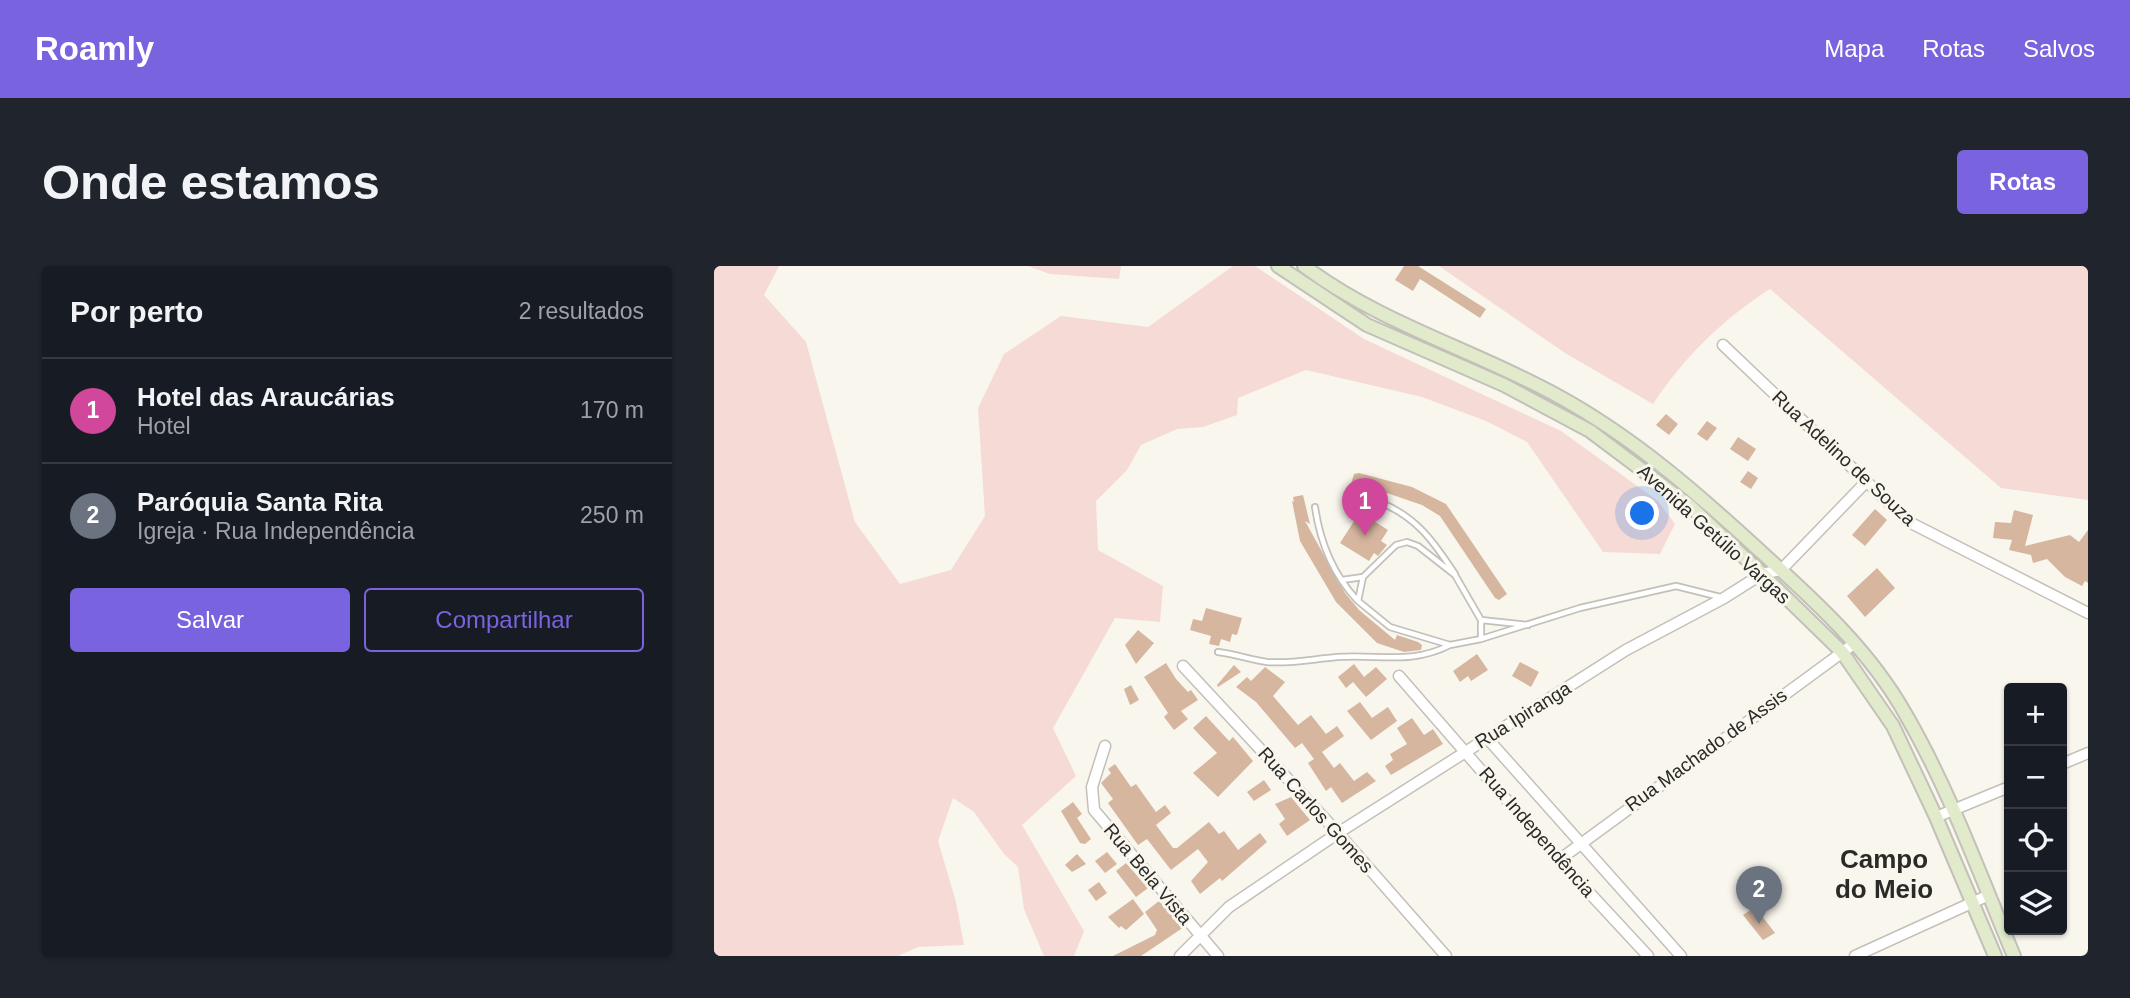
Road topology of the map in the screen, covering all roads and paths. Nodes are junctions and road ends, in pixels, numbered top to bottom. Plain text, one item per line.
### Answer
1 (1278, 266) edge
2 (1304, 266) edge
3 (1723, 345) dead end
4 (1866, 481) junction
5 (1379, 502) dead end
6 (1315, 507) dead end
7 (1781, 569) junction
8 (1762, 574) junction
9 (1455, 575) junction
10 (1363, 577) junction
11 (1342, 580) junction
12 (1724, 598) junction
13 (1358, 601) junction
14 (2088, 613) edge
15 (1481, 620) junction
16 (1528, 625) junction
17 (1481, 639) junction
18 (1855, 643) junction
19 (1450, 645) junction
20 (1219, 652) dead end
21 (1842, 652) junction
22 (1183, 666) dead end
23 (1399, 676) dead end
24 (1487, 738) junction
25 (1105, 746) dead end
26 (1466, 751) junction
27 (2088, 753) edge
28 (2067, 762) edge
29 (2004, 788) edge
30 (1953, 811) junction
31 (1936, 817) junction
32 (1338, 833) junction
33 (1579, 843) junction
34 (1559, 860) junction
35 (1989, 895) junction
36 (1973, 903) junction
37 (1200, 936) junction
38 (1180, 956) edge
39 (1218, 956) edge
40 (1446, 956) edge
41 (1648, 956) edge
42 (1681, 956) edge
43 (1855, 956) edge
44 (1996, 956) edge
45 (2014, 956) edge

1 - 8 main road, Avenida Getúlio Vargas
2 - 7 main road, Avenida Getúlio Vargas
3 - 4 street, Rua Adelino de Souza
4 - 7 street
4 - 14 street, Rua Adelino de Souza
5 - 9 lane
6 - 11 lane
7 - 8 street, Rua Ipiranga
7 - 18 main road, Avenida Getúlio Vargas
8 - 12 street, Rua Ipiranga
8 - 21 main road, Avenida Getúlio Vargas
9 - 10 lane
9 - 15 lane
10 - 11 lane
10 - 13 lane
11 - 13 lane
12 - 16 lane
12 - 24 street, Rua Ipiranga
13 - 19 lane
15 - 16 lane
15 - 17 lane
16 - 17 lane
17 - 19 lane
18 - 21 street, Rua Machado de Assis
18 - 30 main road, Avenida Getúlio Vargas
19 - 20 lane
21 - 31 main road, Avenida Getúlio Vargas
21 - 33 street, Rua Machado de Assis
22 - 32 street, Rua Carlos Gomes
23 - 26 street, Rua Independência
24 - 26 street, Rua Ipiranga
24 - 33 street, Rua Independência
25 - 37 street, Rua Bela Vista
26 - 32 street, Rua Ipiranga
26 - 34 street, Rua Independência
27 - 28 street
29 - 30 street
30 - 31 street
30 - 35 main road, Avenida Getúlio Vargas
31 - 36 main road, Avenida Getúlio Vargas
32 - 37 street, Rua Ipiranga
32 - 40 street, Rua Carlos Gomes
33 - 34 street, Rua Machado de Assis
33 - 42 street, Rua Independência
34 - 41 street, Rua Independência
35 - 36 street
35 - 45 main road, Avenida Getúlio Vargas
36 - 43 street
36 - 44 main road, Avenida Getúlio Vargas
37 - 38 street, Rua Ipiranga
37 - 39 street, Rua Bela Vista

